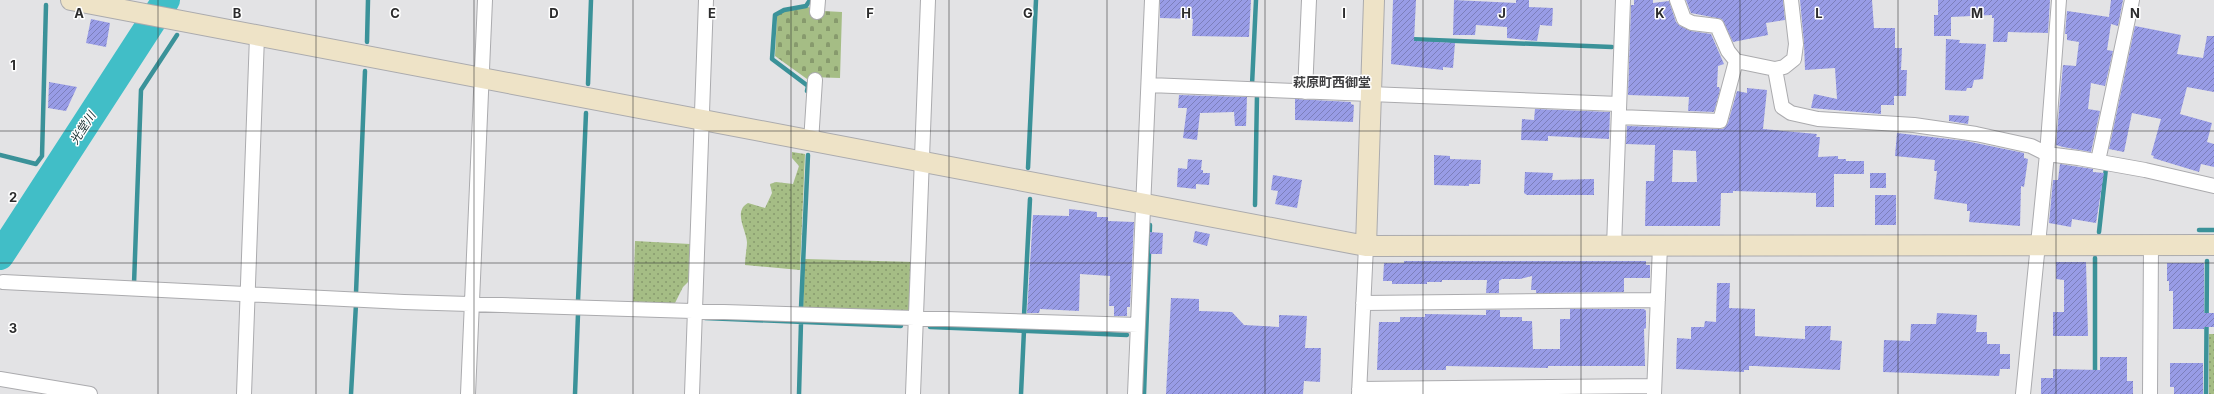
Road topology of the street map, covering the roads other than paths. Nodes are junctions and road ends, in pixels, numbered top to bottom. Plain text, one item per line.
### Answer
1 (71, 0) edge
2 (485, 0) edge
3 (706, 0) edge
4 (928, 0) edge
5 (1152, 0) edge
6 (1309, 0) edge
7 (1374, 0) edge
8 (1623, 0) edge
9 (1677, 0) edge
10 (1791, 0) edge
11 (2059, 0) edge
12 (2132, 0) edge
13 (124, 5) edge
14 (257, 36) junction
15 (1736, 61) junction
16 (1775, 69) junction
17 (482, 79) junction
18 (815, 80) dead end
19 (1148, 85) junction
20 (1306, 92) junction
21 (1370, 94) junction
22 (1619, 110) junction
23 (702, 121) junction
24 (811, 142) junction
25 (2047, 154) junction
26 (2098, 161) junction
27 (922, 162) junction
28 (2214, 186) edge
29 (1143, 203) junction
30 (2038, 244) junction
31 (2151, 245) junction
32 (2214, 245) edge
33 (1366, 246) junction
34 (1614, 246) junction
35 (1660, 246) junction
36 (3, 282) dead end
37 (248, 293) junction
38 (1658, 300) junction
39 (1363, 303) junction
40 (473, 304) junction
41 (694, 310) junction
42 (915, 318) junction
43 (1138, 326) junction
44 (0, 379) edge
45 (1654, 390) edge
46 (1359, 392) edge
47 (90, 394) edge
48 (244, 394) edge
49 (468, 394) edge
50 (692, 394) edge
51 (913, 394) edge
52 (1135, 394) edge
53 (2023, 394) edge
54 (2150, 394) edge

1 - 13 street
2 - 17 street
3 - 23 street
4 - 27 street
5 - 19 street
6 - 20 street
7 - 21 street
8 - 22 street
9 - 15 street
10 - 16 street
11 - 25 street
12 - 26 street
13 - 14 street
14 - 17 street
14 - 37 street
15 - 16 street
15 - 22 street
16 - 25 street
17 - 23 street
17 - 40 street
18 - 24 street
19 - 20 street
19 - 29 street
20 - 21 street
21 - 22 street
21 - 33 street
22 - 34 street
23 - 24 street
23 - 41 street
24 - 27 street
25 - 26 street
25 - 30 street
26 - 28 street
27 - 29 street
27 - 42 street
29 - 33 street
29 - 43 street
30 - 31 street
30 - 35 street
30 - 53 street
31 - 32 street
31 - 54 street
33 - 34 street
33 - 39 street
34 - 35 street
35 - 38 street
36 - 37 street
37 - 40 street
37 - 48 street
38 - 39 street
38 - 45 street
39 - 46 street
40 - 41 street
40 - 49 street
41 - 42 street
41 - 50 street
42 - 43 street
42 - 51 street
43 - 52 street
44 - 47 street
45 - 46 street

